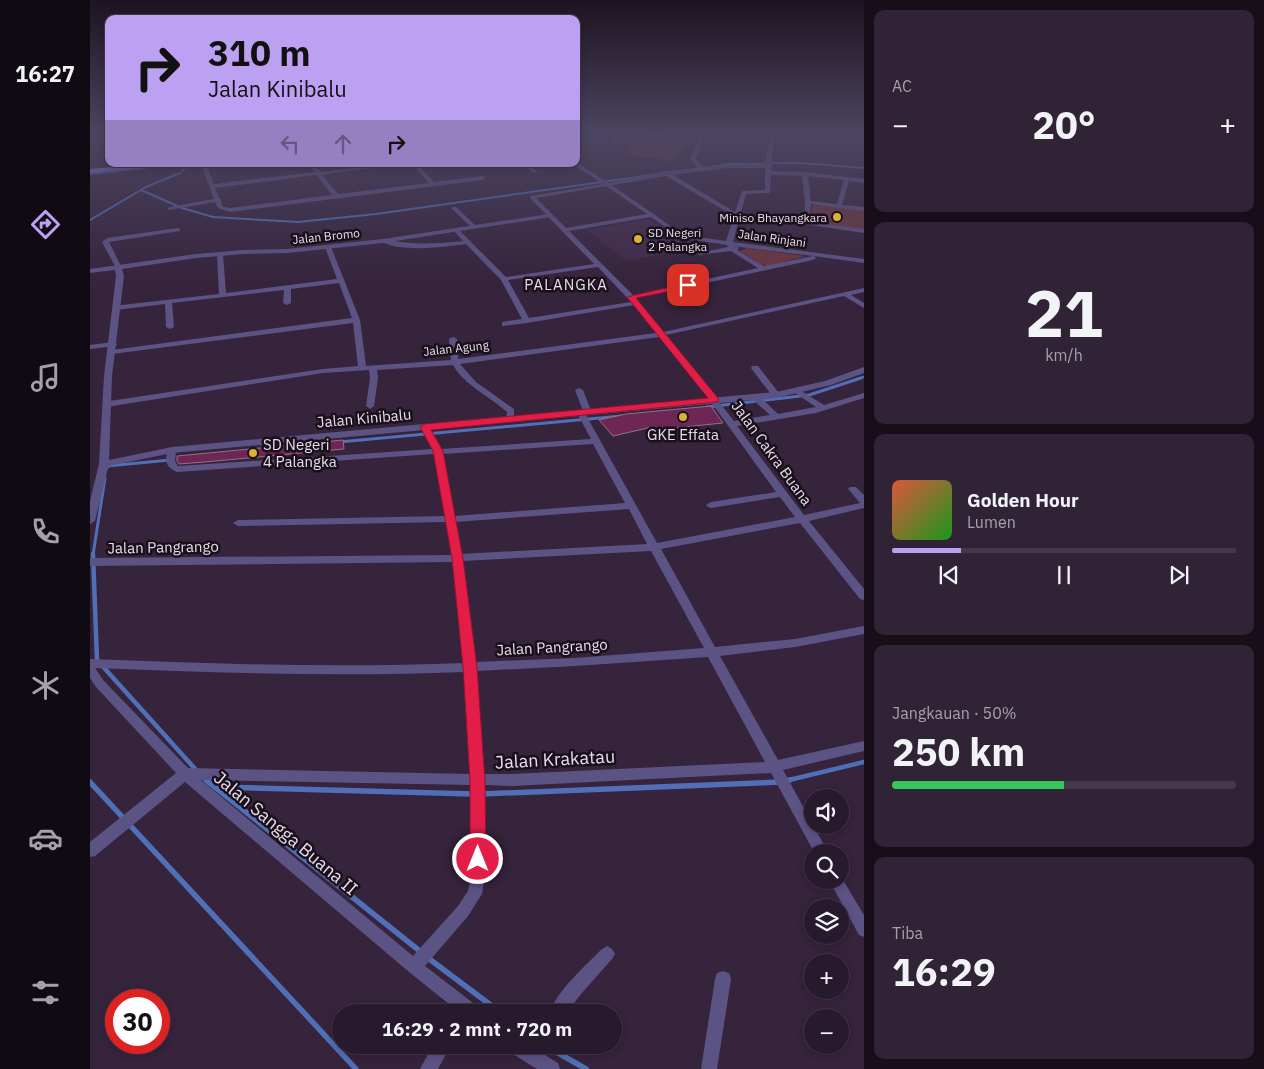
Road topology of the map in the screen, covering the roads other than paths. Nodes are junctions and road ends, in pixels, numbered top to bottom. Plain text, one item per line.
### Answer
1 (231, 184) edge
2 (327, 184) edge
3 (433, 184) edge
4 (595, 184) edge
5 (607, 184) edge
6 (684, 184) edge
7 (768, 184) edge
8 (806, 184) edge
9 (846, 184) edge
10 (214, 186) joint
11 (336, 196) junction
12 (219, 200) junction
13 (808, 202) junction
14 (839, 206) junction
15 (176, 207) dead end
16 (454, 208) dead end
17 (864, 209) edge
18 (652, 215) junction
19 (736, 215) junction
20 (550, 216) junction
21 (474, 227) junction
22 (178, 230) dead end
23 (456, 230) junction
24 (564, 230) junction
25 (864, 231) edge
26 (383, 241) junction
27 (468, 242) junction
28 (730, 246) junction
29 (328, 247) junction
30 (220, 254) junction
31 (700, 254) dead end
32 (819, 256) junction
33 (864, 261) edge
34 (598, 265) junction
35 (118, 266) junction
36 (764, 269) junction
37 (90, 271) edge
38 (504, 279) junction
39 (341, 281) junction
40 (288, 288) junction
41 (864, 290) edge
42 (223, 294) junction
43 (845, 294) junction
44 (633, 300) junction
45 (168, 302) junction
46 (287, 302) dead end
47 (864, 306) edge
48 (116, 308) junction
49 (356, 320) junction
50 (527, 321) junction
51 (505, 324) dead end
52 (170, 327) dead end
53 (662, 334) junction
54 (453, 339) dead end
55 (90, 347) edge
56 (112, 348) junction
57 (455, 362) junction
58 (362, 368) junction
59 (373, 368) junction
60 (756, 368) dead end
61 (862, 372) edge
62 (579, 390) dead end
63 (798, 391) junction
64 (776, 395) junction
65 (864, 395) edge
66 (754, 396) junction
67 (714, 400) junction
68 (106, 404) junction
69 (370, 406) dead end
70 (823, 408) junction
71 (584, 413) junction
72 (777, 417) junction
73 (510, 419) junction
74 (733, 424) junction
75 (425, 427) junction
76 (595, 441) junction
77 (172, 450) junction
78 (438, 451) junction
79 (104, 464) junction
80 (853, 490) dead end
81 (782, 494) junction
82 (864, 501) edge
83 (711, 505) dead end
84 (864, 505) edge
85 (630, 506) junction
86 (451, 519) junction
87 (802, 519) junction
88 (90, 521) edge
89 (238, 523) dead end
90 (655, 547) junction
91 (458, 558) junction
92 (90, 562) edge
93 (864, 596) edge
94 (864, 630) edge
95 (713, 652) junction
96 (90, 663) edge
97 (470, 667) junction
98 (90, 669) edge
99 (95, 687) edge
100 (864, 746) edge
101 (773, 767) junction
102 (185, 774) junction
103 (478, 781) junction
104 (816, 844) edge
105 (90, 851) edge
106 (841, 889) edge
107 (863, 928) edge
108 (607, 954) dead end
109 (414, 968) junction
110 (723, 979) dead end
111 (458, 1004) edge
112 (564, 1004) edge
113 (437, 1054) edge
114 (536, 1054) edge
115 (428, 1069) edge
116 (552, 1069) edge
117 (708, 1069) edge

1 - 10 street
2 - 11 street
3 - 11 street
4 - 20 street, Jalan Cakra Buana
5 - 18 street, Jalan Rinjani
6 - 19 street
7 - 19 street
8 - 13 street
9 - 14 street
10 - 12 street
11 - 12 street
12 - 15 street
13 - 14 street
13 - 25 street
14 - 17 street
16 - 21 street
18 - 24 street
18 - 28 street, Jalan Rinjani
19 - 28 street
20 - 21 street, Jalan Bromo
20 - 24 street, Jalan Cakra Buana
21 - 23 street, Jalan Bromo
22 - 35 street
23 - 26 street, Jalan Bromo
23 - 27 street
24 - 34 street, Jalan Cakra Buana
26 - 27 street
26 - 29 street, Jalan Bromo
27 - 38 street
28 - 31 street, Jalan Rinjani
28 - 32 street, Jalan Rinjani
28 - 36 street
29 - 30 street, Jalan Bromo
29 - 39 street
30 - 35 street, Jalan Bromo
30 - 42 street
32 - 33 street, Jalan Rinjani
32 - 36 street
34 - 38 street
34 - 44 street, Jalan Cakra Buana
35 - 37 street, Jalan Bromo
35 - 48 street
36 - 44 street
38 - 50 street
39 - 40 street
39 - 49 street
40 - 42 street
40 - 46 street
41 - 43 street, Jalan Agung
42 - 45 street
43 - 47 street
43 - 53 street, Jalan Agung
44 - 50 street
44 - 53 street, Jalan Cakra Buana
45 - 48 street
45 - 52 street
48 - 56 street
49 - 56 street
49 - 58 street
50 - 51 street
53 - 57 street, Jalan Agung
53 - 67 street, Jalan Cakra Buana
54 - 57 street
55 - 56 street
56 - 68 street
57 - 59 street, Jalan Agung
57 - 73 street
58 - 59 street, Jalan Agung
58 - 68 street, Jalan Agung
59 - 69 street
60 - 64 street
61 - 63 street, Jalan Kinibalu
62 - 71 street
63 - 64 street, Jalan Kinibalu
63 - 70 street
64 - 66 street, Jalan Kinibalu
65 - 70 street
66 - 67 street, Jalan Kinibalu
66 - 72 street
67 - 71 street, Jalan Kinibalu
67 - 74 street, Jalan Cakra Buana
68 - 79 street
70 - 72 street
71 - 73 street, Jalan Kinibalu
71 - 76 street
72 - 74 street
73 - 75 street, Jalan Kinibalu
74 - 81 street, Jalan Cakra Buana
75 - 77 street, Jalan Kinibalu
75 - 78 street
76 - 78 street
76 - 85 street
77 - 78 street
77 - 79 street, Jalan Kinibalu
78 - 86 street
79 - 88 street
80 - 82 street
81 - 83 street
81 - 87 street, Jalan Cakra Buana
84 - 87 street, Jalan Pangrango
85 - 86 street
85 - 90 street
86 - 89 street
86 - 91 street
87 - 90 street, Jalan Pangrango
87 - 93 street, Jalan Cakra Buana
90 - 91 street, Jalan Pangrango
90 - 95 street
91 - 92 street, Jalan Pangrango
91 - 97 street
94 - 95 street, Jalan Pangrango
95 - 97 street, Jalan Pangrango
95 - 101 street
96 - 97 street, Jalan Pangrango
97 - 103 street
98 - 99 street, Jalan Sangga Buana II
99 - 102 street, Jalan Sangga Buana II
100 - 101 street, Jalan Krakatau
101 - 103 street, Jalan Krakatau
101 - 104 street
102 - 103 street, Jalan Krakatau
102 - 105 street
102 - 109 street, Jalan Sangga Buana II
103 - 109 street
106 - 107 street
108 - 112 street
109 - 111 street, Jalan Sangga Buana II
110 - 117 street
113 - 115 street
114 - 116 street

